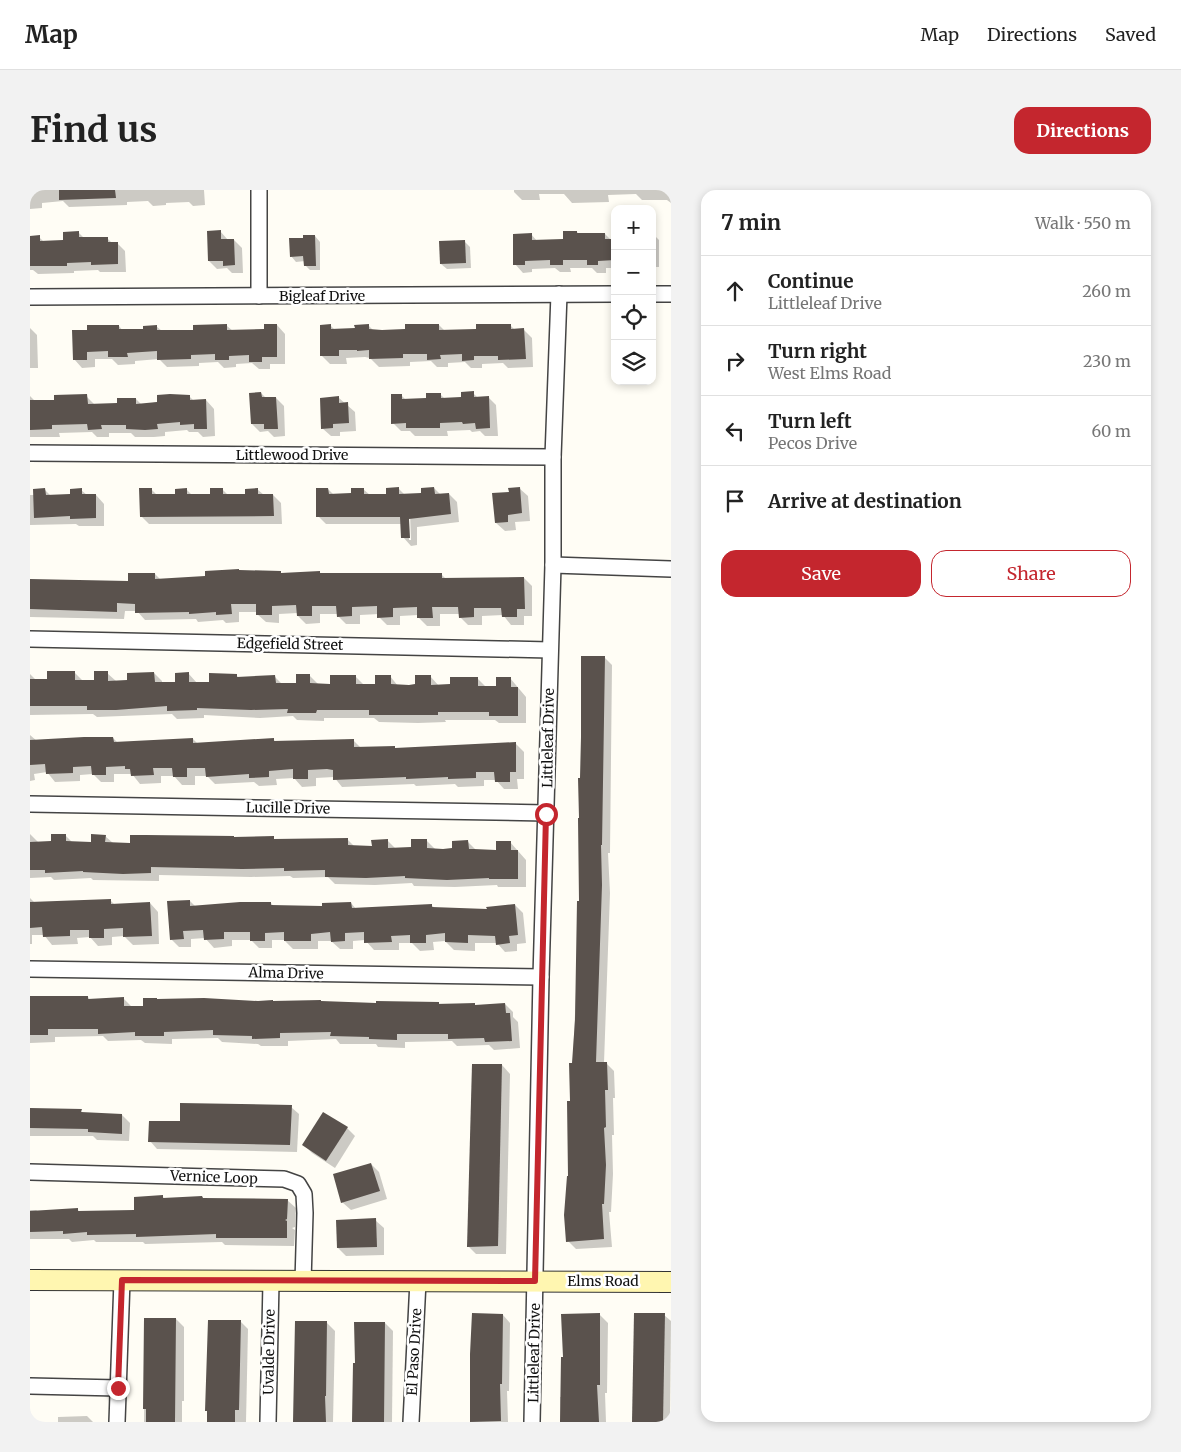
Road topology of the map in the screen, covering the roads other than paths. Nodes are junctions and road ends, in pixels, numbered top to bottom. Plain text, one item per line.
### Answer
1 (259, 190) edge
2 (559, 294) junction
3 (611, 294) edge
4 (656, 294) edge
5 (671, 294) edge
6 (259, 296) junction
7 (30, 297) edge
8 (30, 453) edge
9 (553, 457) junction
10 (553, 565) junction
11 (671, 569) edge
12 (30, 639) edge
13 (550, 650) junction
14 (30, 804) edge
15 (546, 814) junction
16 (30, 969) edge
17 (541, 977) junction
18 (30, 1172) edge
19 (30, 1280) edge
20 (122, 1280) junction
21 (418, 1281) junction
22 (535, 1281) junction
23 (271, 1282) junction
24 (303, 1282) junction
25 (671, 1282) edge
26 (30, 1386) edge
27 (118, 1388) junction
28 (118, 1422) edge
29 (268, 1422) edge
30 (411, 1422) edge
31 (532, 1422) edge

1 - 6 street
2 - 3 street, Bigleaf Drive
2 - 6 street, Bigleaf Drive
2 - 9 street, Littleleaf Drive
4 - 5 street
6 - 7 street, Bigleaf Drive
8 - 9 street, Littlewood Drive
9 - 10 street, Littleleaf Drive
10 - 11 street
10 - 13 street, Littleleaf Drive
12 - 13 street, Edgefield Street
13 - 15 street, Littleleaf Drive
14 - 15 street, Lucille Drive
15 - 17 street, Littleleaf Drive
16 - 17 street, Alma Drive
17 - 22 street, Littleleaf Drive
18 - 24 street, Vernice Loop
19 - 20 main road, Elms Road
20 - 23 main road, Elms Road
20 - 27 street
21 - 22 main road, Elms Road
21 - 24 main road, Elms Road
21 - 30 street, El Paso Drive
22 - 25 main road, Elms Road
22 - 31 street, Littleleaf Drive
23 - 24 main road, Elms Road
23 - 29 street, Uvalde Drive
26 - 27 street
27 - 28 street

